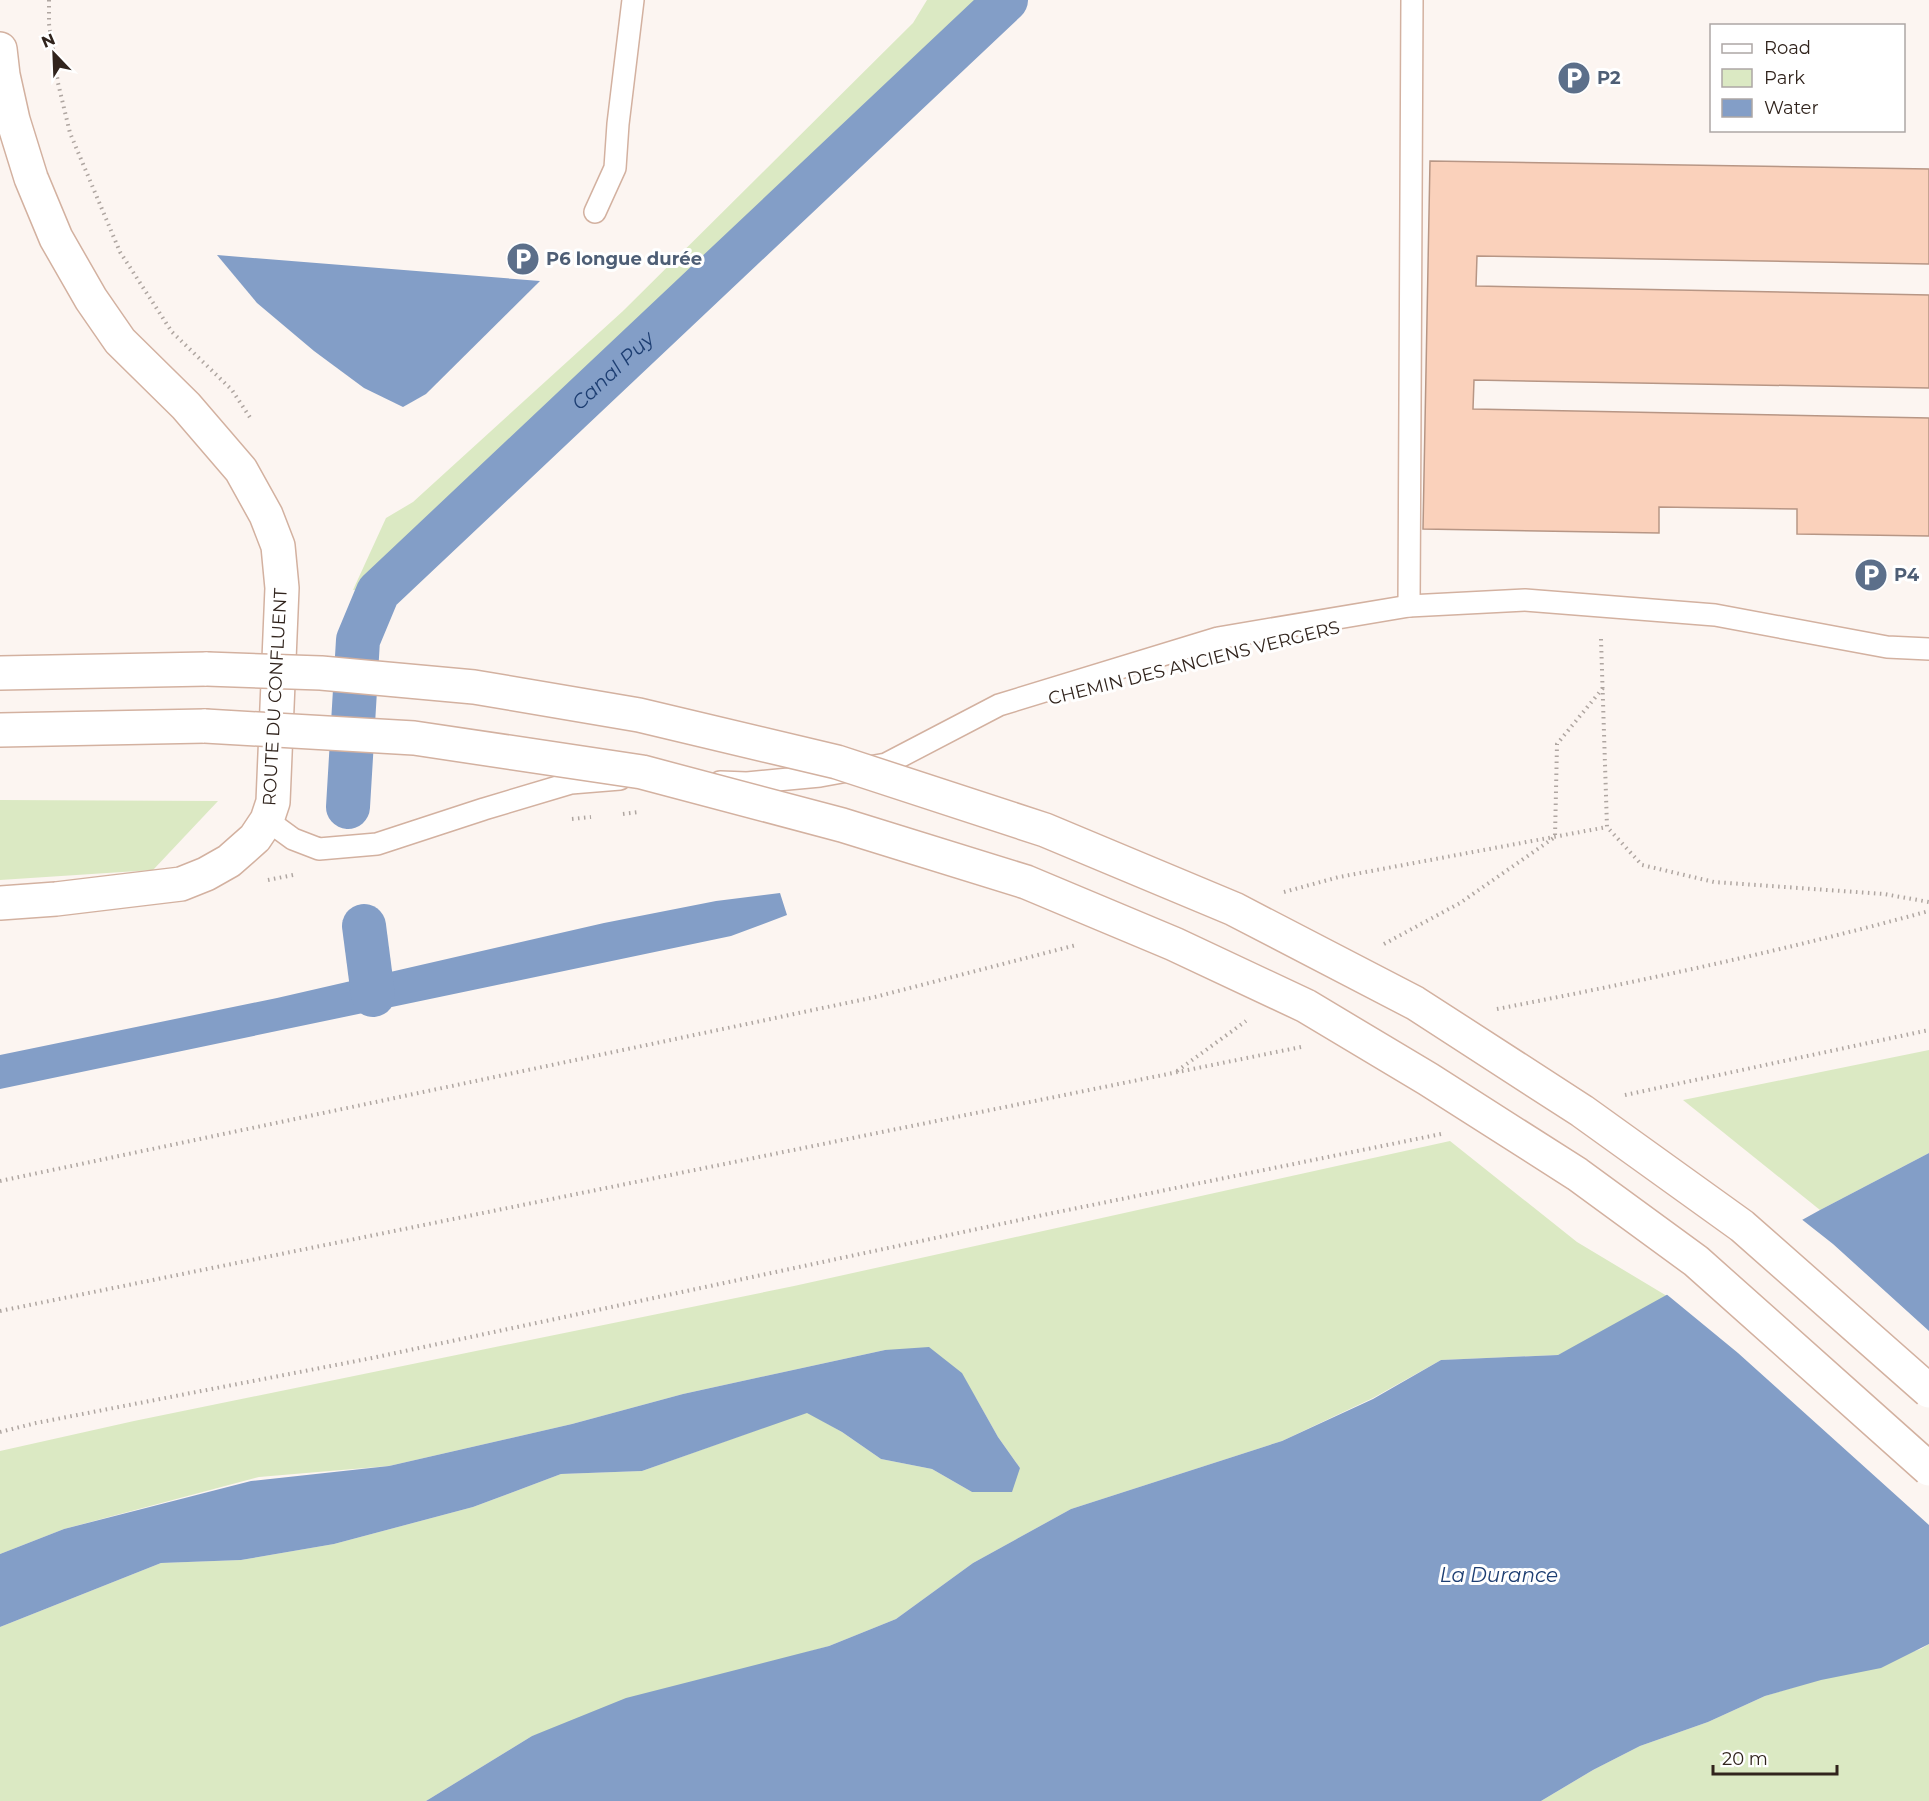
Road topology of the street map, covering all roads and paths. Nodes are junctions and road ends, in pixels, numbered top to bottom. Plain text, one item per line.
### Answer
1 (633, 0) edge
2 (1412, 0) edge
3 (0, 49) edge
4 (596, 212) dead end
5 (1409, 606) junction
6 (1599, 606) junction
7 (1929, 649) edge
8 (7, 672) edge
9 (1603, 688) junction
10 (0, 730) edge
11 (645, 812) dead end
12 (622, 814) dead end
13 (600, 816) dead end
14 (565, 819) dead end
15 (267, 820) junction
16 (1606, 827) junction
17 (1555, 837) junction
18 (1281, 892) dead end
19 (1929, 902) edge
20 (0, 903) edge
21 (1929, 911) edge
22 (1084, 943) dead end
23 (1490, 1010) dead end
24 (1929, 1030) edge
25 (1304, 1047) dead end
26 (1624, 1095) dead end
27 (1449, 1132) dead end
28 (0, 1181) edge
29 (0, 1311) edge
30 (1929, 1391) edge
31 (0, 1432) edge
32 (1929, 1469) edge

1 - 4 lane
2 - 5 lane
3 - 15 main road, ROUTE DU CONFLUENT
5 - 6 lane
5 - 15 lane
6 - 7 lane
6 - 9 path
8 - 30 main road, bridge
9 - 16 path
9 - 17 path
10 - 32 main road, bridge
11 - 12 path
13 - 14 path
15 - 20 main road, ROUTE DU CONFLUENT
16 - 17 path
16 - 19 path
17 - 18 path
21 - 23 path
22 - 28 path
24 - 26 path
25 - 29 path
27 - 31 path

